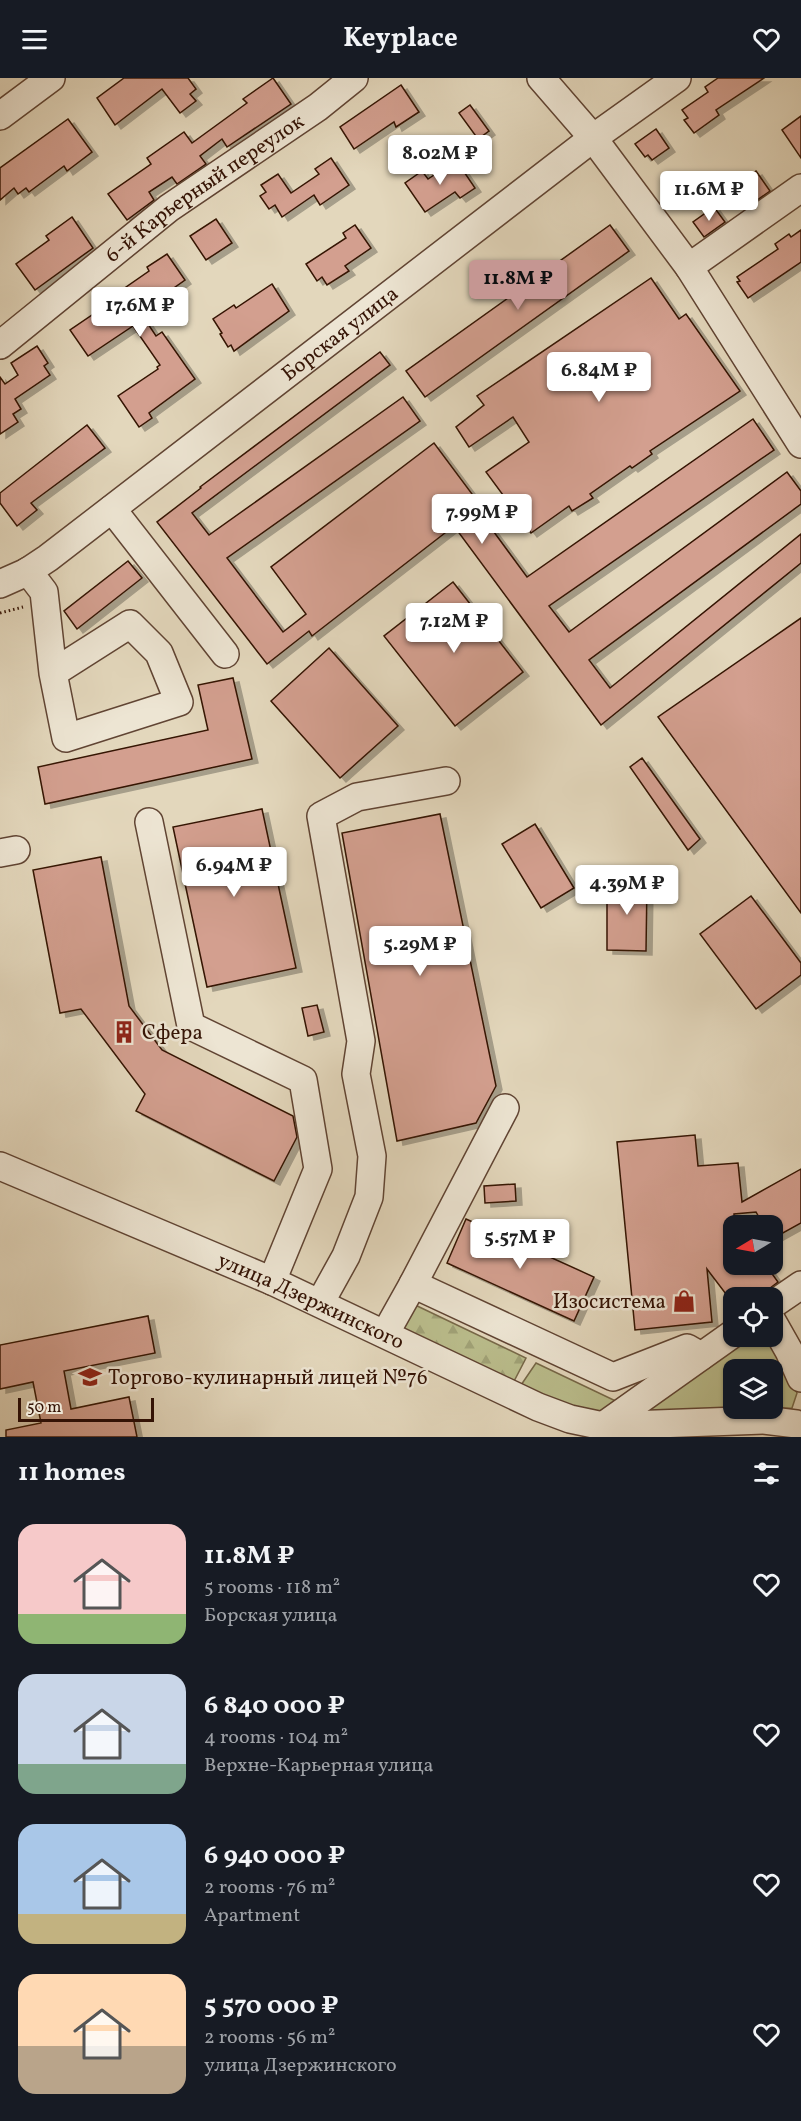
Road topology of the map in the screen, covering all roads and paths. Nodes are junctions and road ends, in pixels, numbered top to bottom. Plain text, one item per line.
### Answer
1 (51, 78) edge
2 (354, 78) edge
3 (542, 78) edge
4 (677, 78) edge
5 (0, 116) edge
6 (593, 138) junction
7 (801, 188) edge
8 (689, 267) junction
9 (0, 345) edge
10 (798, 434) edge
11 (112, 509) junction
12 (28, 571) junction
13 (0, 584) edge
14 (225, 654) dead end
15 (54, 673) junction
16 (446, 781) dead end
17 (150, 822) dead end
18 (505, 1108) dead end
19 (0, 1166) edge
20 (272, 1281) junction
21 (413, 1284) junction
22 (801, 1285) edge
23 (783, 1297) edge
24 (320, 1303) junction
25 (783, 1333) edge
26 (385, 1334) junction
27 (723, 1341) edge
28 (795, 1346) edge
29 (701, 1356) junction
30 (801, 1378) edge
31 (603, 1426) junction
32 (801, 1427) edge

1 - 5 street
2 - 9 street, 6-й Карьерный переулок
3 - 6 street
4 - 6 street, Борская улица
6 - 8 street
6 - 11 street, Борская улица
7 - 8 street
8 - 10 street
11 - 12 street, Борская улица
11 - 14 street
12 - 13 street, Борская улица
12 - 15 street
15 - 15 street
16 - 24 street
17 - 20 street
18 - 21 street
19 - 20 street, улица Дзержинского
20 - 24 street, улица Дзержинского
21 - 26 street
21 - 29 street
22 - 23 street
24 - 26 street, улица Дзержинского
25 - 28 street
26 - 31 street, улица Дзержинского
27 - 29 street
28 - 30 street
29 - 31 street
31 - 32 street, улица Дзержинского

